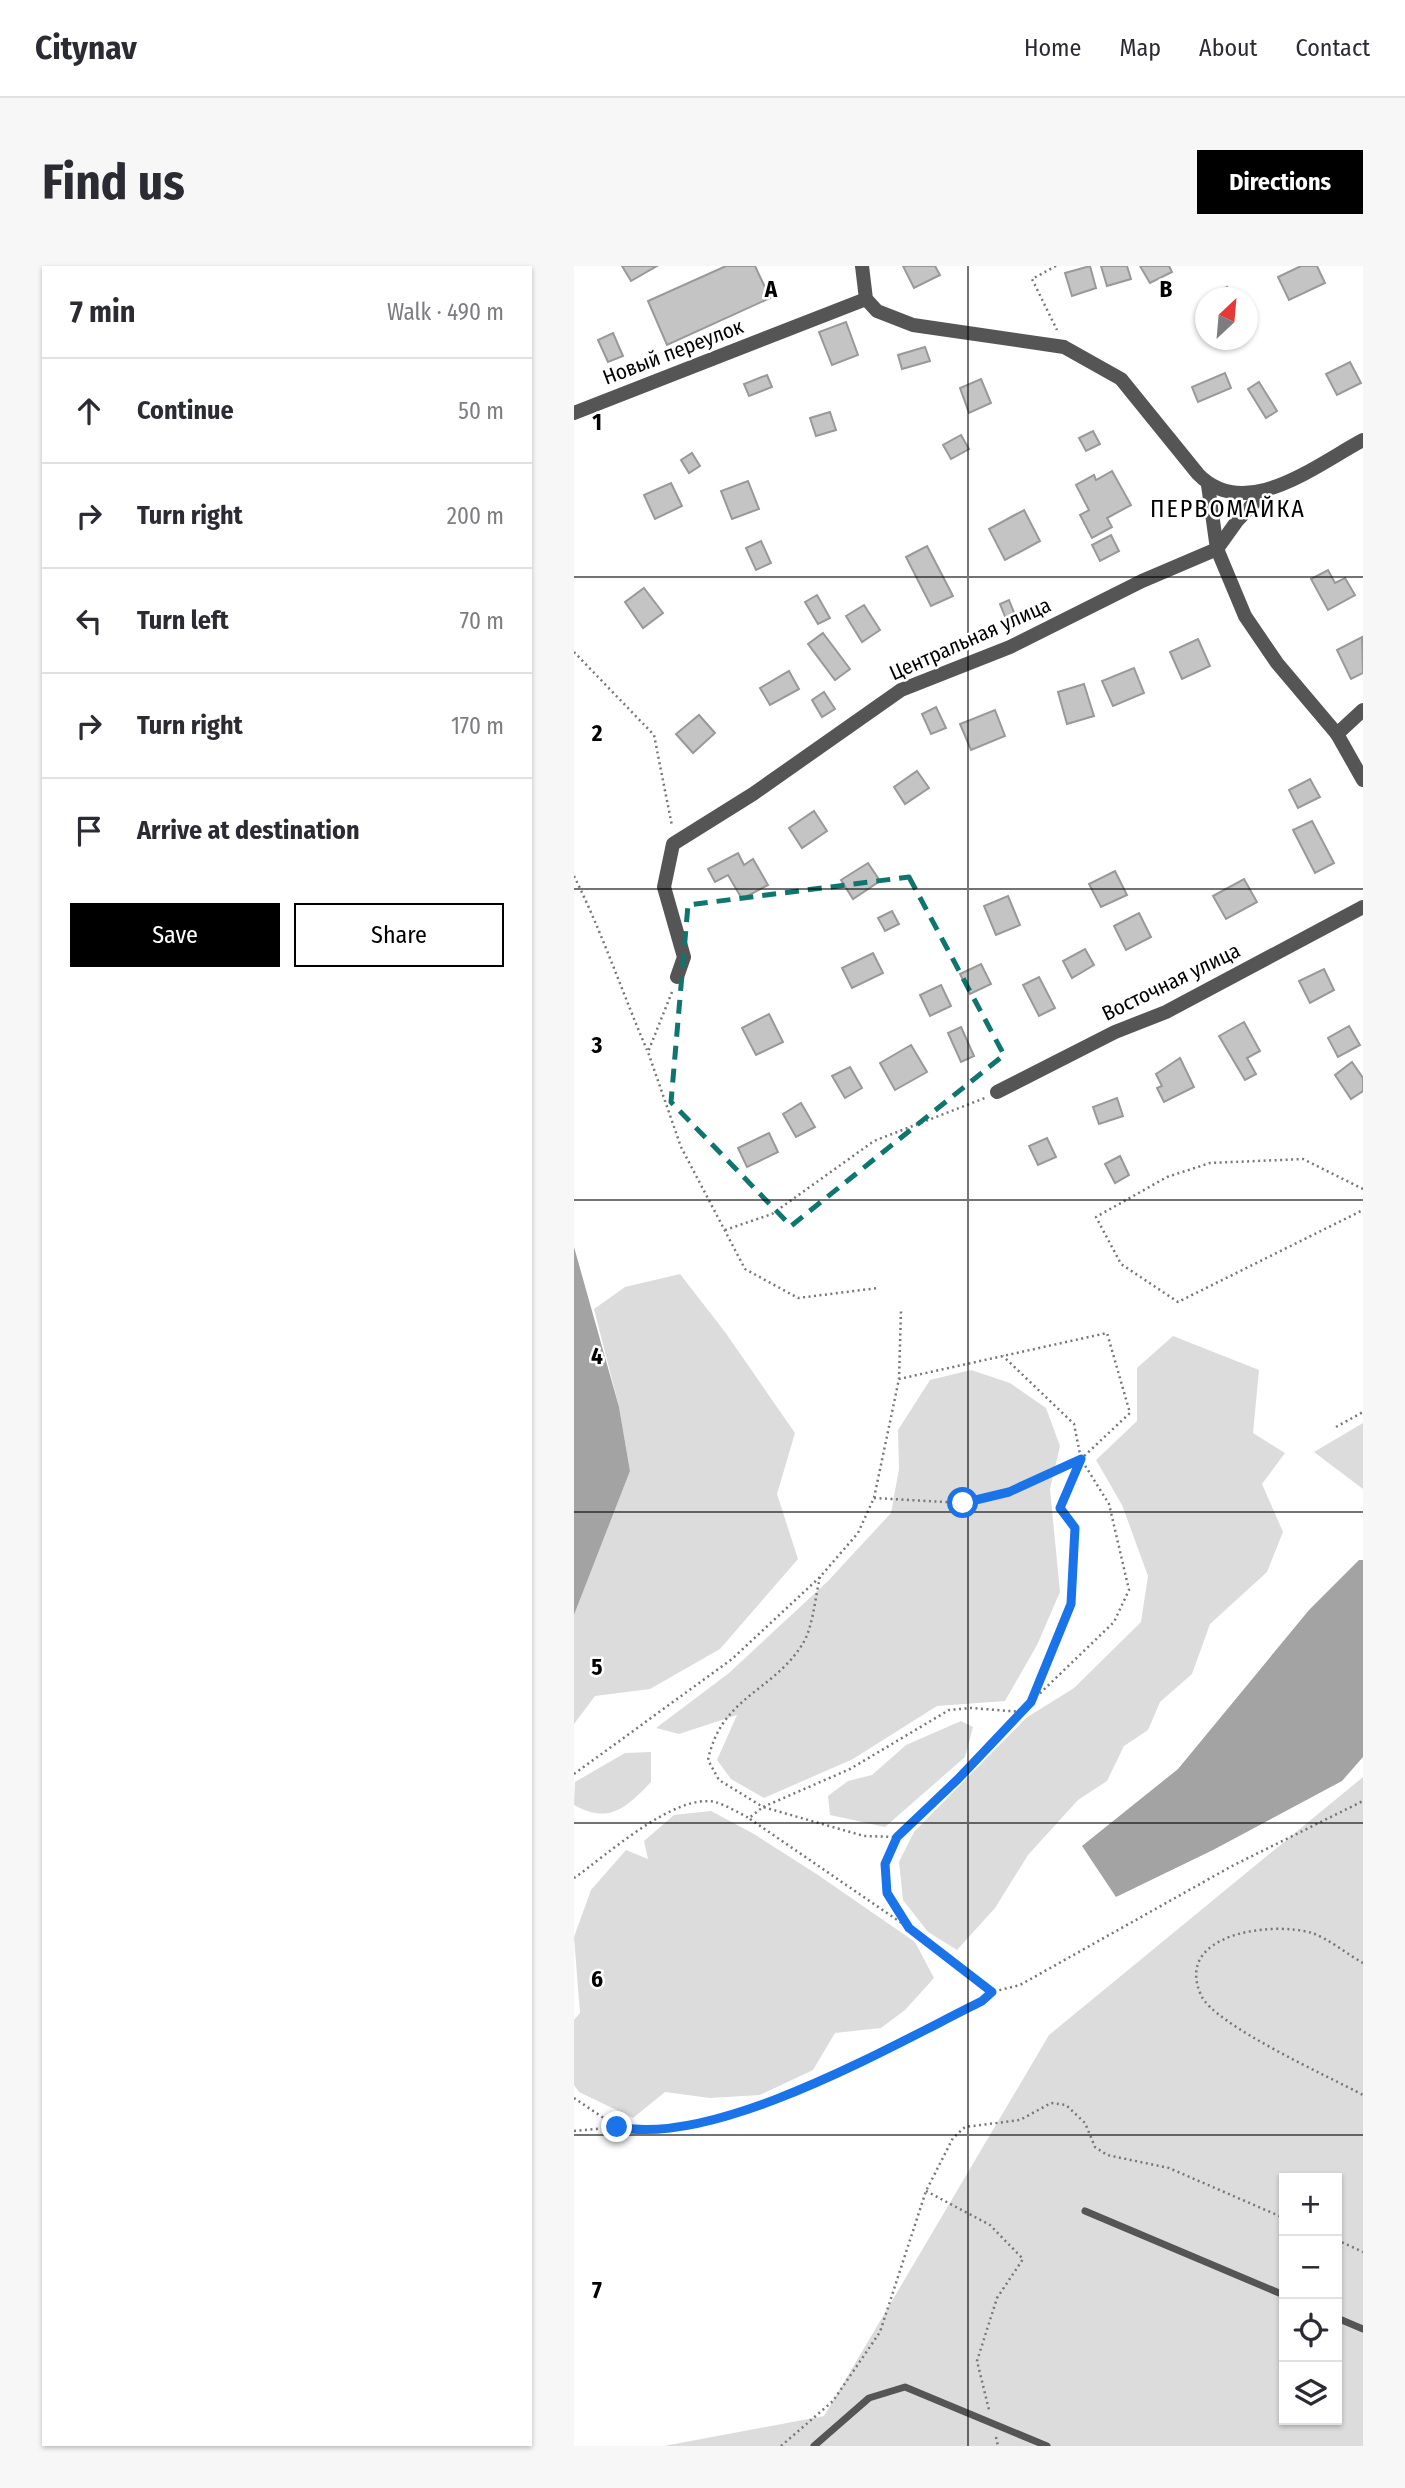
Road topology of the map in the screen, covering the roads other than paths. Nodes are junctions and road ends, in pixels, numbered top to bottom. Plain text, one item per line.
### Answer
1 (862, 266) edge
2 (866, 299) junction
3 (574, 413) edge
4 (1363, 440) edge
5 (1208, 485) junction
6 (1265, 491) junction
7 (1217, 549) junction
8 (1363, 710) edge
9 (1337, 734) junction
10 (1363, 780) edge
11 (1363, 907) edge
12 (677, 977) road end
13 (997, 1093) road end
14 (1085, 2211) dead end
15 (1279, 2293) edge
16 (1342, 2320) edge
17 (1363, 2329) edge
18 (814, 2446) edge
19 (1047, 2446) edge

1 - 2 street
2 - 3 street, Новый переулок
2 - 5 street
4 - 6 street
5 - 6 street
5 - 7 street
6 - 7 street
7 - 9 street
7 - 12 street, Центральная улица
8 - 9 street
9 - 10 street
11 - 13 street, Восточная улица
14 - 15 lane
16 - 17 lane
18 - 19 lane

